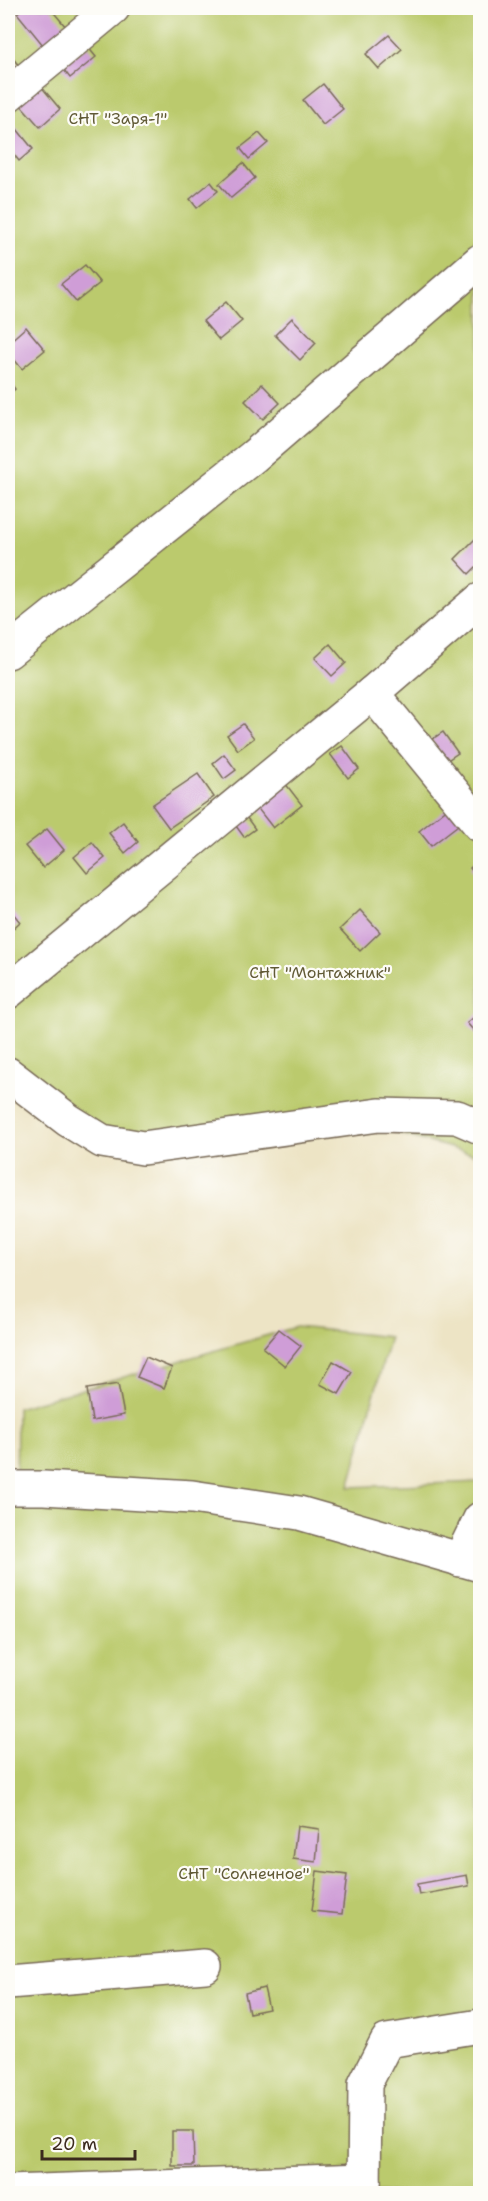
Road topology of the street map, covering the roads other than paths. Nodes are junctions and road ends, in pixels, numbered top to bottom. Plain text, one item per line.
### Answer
1 (113, 8) edge
2 (8, 95) edge
3 (480, 261) edge
4 (480, 600) edge
5 (8, 652) edge
6 (372, 693) junction
7 (480, 825) edge
8 (8, 992) edge
9 (8, 1074) edge
10 (480, 1127) edge
11 (8, 1488) edge
12 (480, 1519) edge
13 (470, 1562) edge
14 (205, 1966) dead end
15 (8, 1983) edge
16 (480, 2026) edge
17 (364, 2187) edge
18 (8, 2192) edge

1 - 2 street
3 - 5 street
4 - 6 street
6 - 7 street
6 - 8 street
9 - 10 street
11 - 13 street
12 - 13 street
14 - 15 street
16 - 17 street
17 - 18 street

